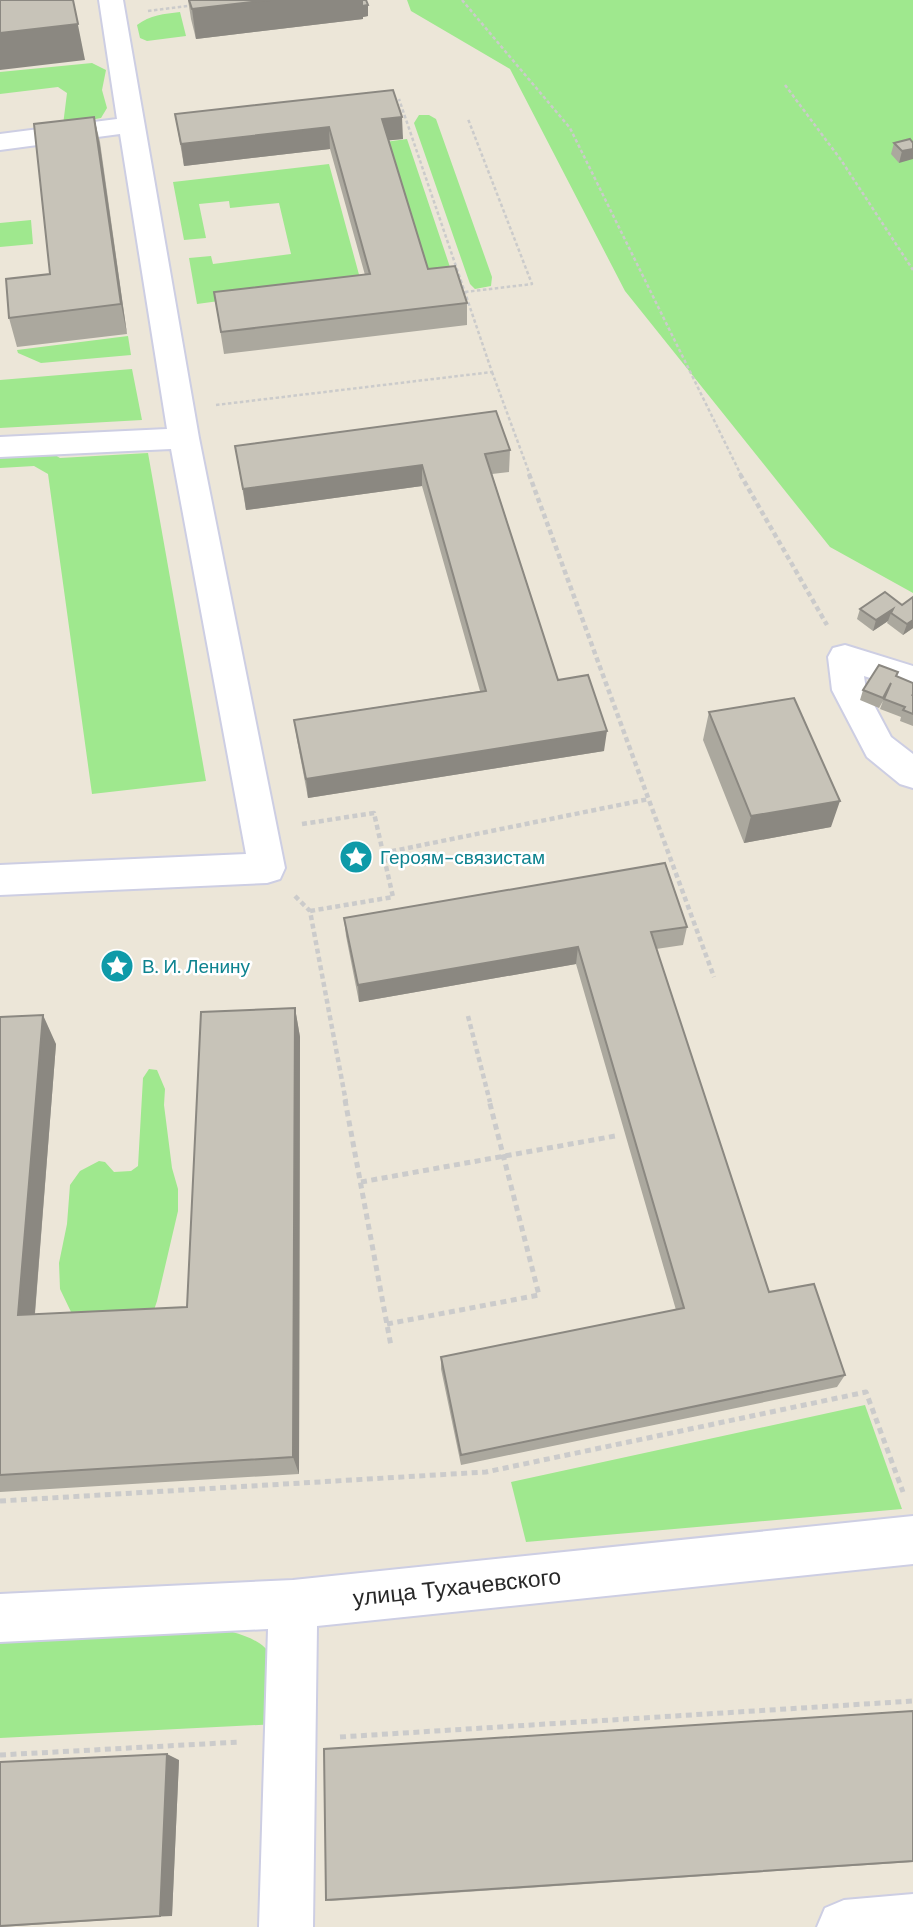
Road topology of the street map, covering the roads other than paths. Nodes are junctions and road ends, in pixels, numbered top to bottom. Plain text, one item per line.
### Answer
1 (112, 7) edge
2 (131, 125) junction
3 (0, 142) edge
4 (182, 423) junction
5 (0, 447) edge
6 (913, 679) edge
7 (913, 774) edge
8 (0, 880) edge
9 (913, 1540) edge
10 (293, 1604) junction
11 (0, 1618) edge
12 (913, 1921) edge
13 (286, 1927) edge
14 (844, 1927) edge

1 - 2 street
2 - 3 street
2 - 4 street
4 - 5 street
4 - 8 street
6 - 7 street
9 - 10 street, улица Тухачевского
10 - 11 street, улица Тухачевского
10 - 13 street
12 - 14 street

